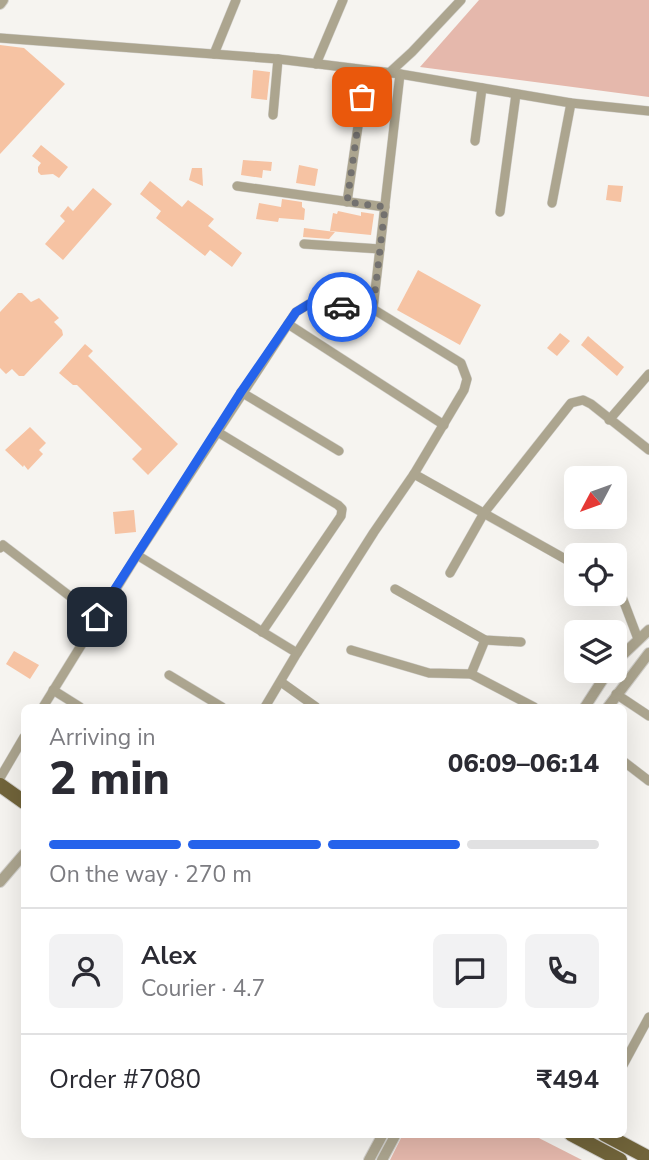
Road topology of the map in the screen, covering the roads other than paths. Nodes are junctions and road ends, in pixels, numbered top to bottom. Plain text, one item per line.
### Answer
1 (3, 0) edge
2 (236, 0) edge
3 (343, 0) edge
4 (461, 0) edge
5 (0, 4) edge
6 (0, 38) edge
7 (214, 54) junction
8 (278, 59) junction
9 (316, 64) junction
10 (366, 71) junction
11 (388, 73) junction
12 (400, 74) junction
13 (482, 88) junction
14 (516, 94) junction
15 (571, 103) junction
16 (649, 111) edge
17 (273, 115) dead end
18 (475, 141) dead end
19 (237, 186) dead end
20 (347, 202) junction
21 (552, 203) dead end
22 (385, 207) junction
23 (500, 212) dead end
24 (304, 244) dead end
25 (380, 249) junction
26 (373, 309) junction
27 (288, 324) junction
28 (649, 374) edge
29 (241, 392) junction
30 (609, 420) junction
31 (444, 425) junction
32 (216, 431) junction
33 (649, 450) edge
34 (339, 451) dead end
35 (414, 474) junction
36 (484, 513) junction
37 (0, 548) edge
38 (137, 555) junction
39 (564, 558) edge
40 (450, 573) dead end
41 (395, 589) dead end
42 (625, 606) edge
43 (97, 617) junction
44 (649, 630) edge
45 (262, 632) junction
46 (638, 639) junction
47 (485, 640) junction
48 (521, 642) dead end
49 (351, 650) dead end
50 (627, 650) edge
51 (297, 653) junction
52 (649, 653) edge
53 (471, 674) junction
54 (169, 675) dead end
55 (281, 682) junction
56 (601, 683) edge
57 (53, 690) junction
58 (616, 694) junction
59 (45, 704) edge
60 (75, 704) edge
61 (215, 704) edge
62 (267, 704) edge
63 (312, 704) edge
64 (528, 704) edge
65 (587, 704) edge
66 (610, 704) edge
67 (649, 716) edge
68 (21, 742) edge
69 (627, 764) edge
70 (0, 778) edge
71 (649, 781) edge
72 (0, 785) edge
73 (0, 797) edge
74 (21, 800) edge
75 (21, 811) edge
76 (21, 858) edge
77 (0, 882) edge
78 (649, 1017) edge
79 (627, 1058) edge
80 (381, 1138) edge
81 (394, 1138) edge
82 (579, 1138) edge
83 (612, 1138) edge
84 (649, 1158) edge
85 (369, 1160) edge
86 (382, 1160) edge
87 (620, 1160) edge

1 - 5 street
2 - 7 street
3 - 9 street
4 - 11 street
6 - 7 street
7 - 8 street
8 - 9 street
8 - 17 street
9 - 10 street
10 - 11 street
10 - 20 street
11 - 12 street
12 - 13 street
12 - 22 street
13 - 14 street
13 - 18 street
14 - 15 street
14 - 23 street
15 - 16 street
15 - 21 street
19 - 20 street
20 - 22 street
22 - 25 street
24 - 25 street
25 - 26 street
26 - 27 street
26 - 31 street
27 - 29 street
27 - 31 street
28 - 30 street
29 - 32 street
29 - 34 street
30 - 33 street
30 - 36 street
31 - 35 street
32 - 38 street
32 - 45 street
35 - 36 street
35 - 51 street
36 - 39 street
36 - 40 street
37 - 43 street
38 - 43 street
38 - 45 street
41 - 47 street
42 - 46 street
43 - 57 street
44 - 46 street
45 - 51 street
46 - 50 street
47 - 48 street
47 - 53 street
49 - 53 street
51 - 55 street
52 - 58 street
53 - 64 street
54 - 61 street
55 - 62 street
55 - 63 street
56 - 65 street
57 - 59 street
57 - 60 street
58 - 66 street
58 - 67 street
68 - 70 street
69 - 71 street
72 - 74 main road
73 - 75 main road
76 - 77 street
78 - 79 street
80 - 85 street
81 - 86 street
82 - 87 main road
83 - 84 main road

